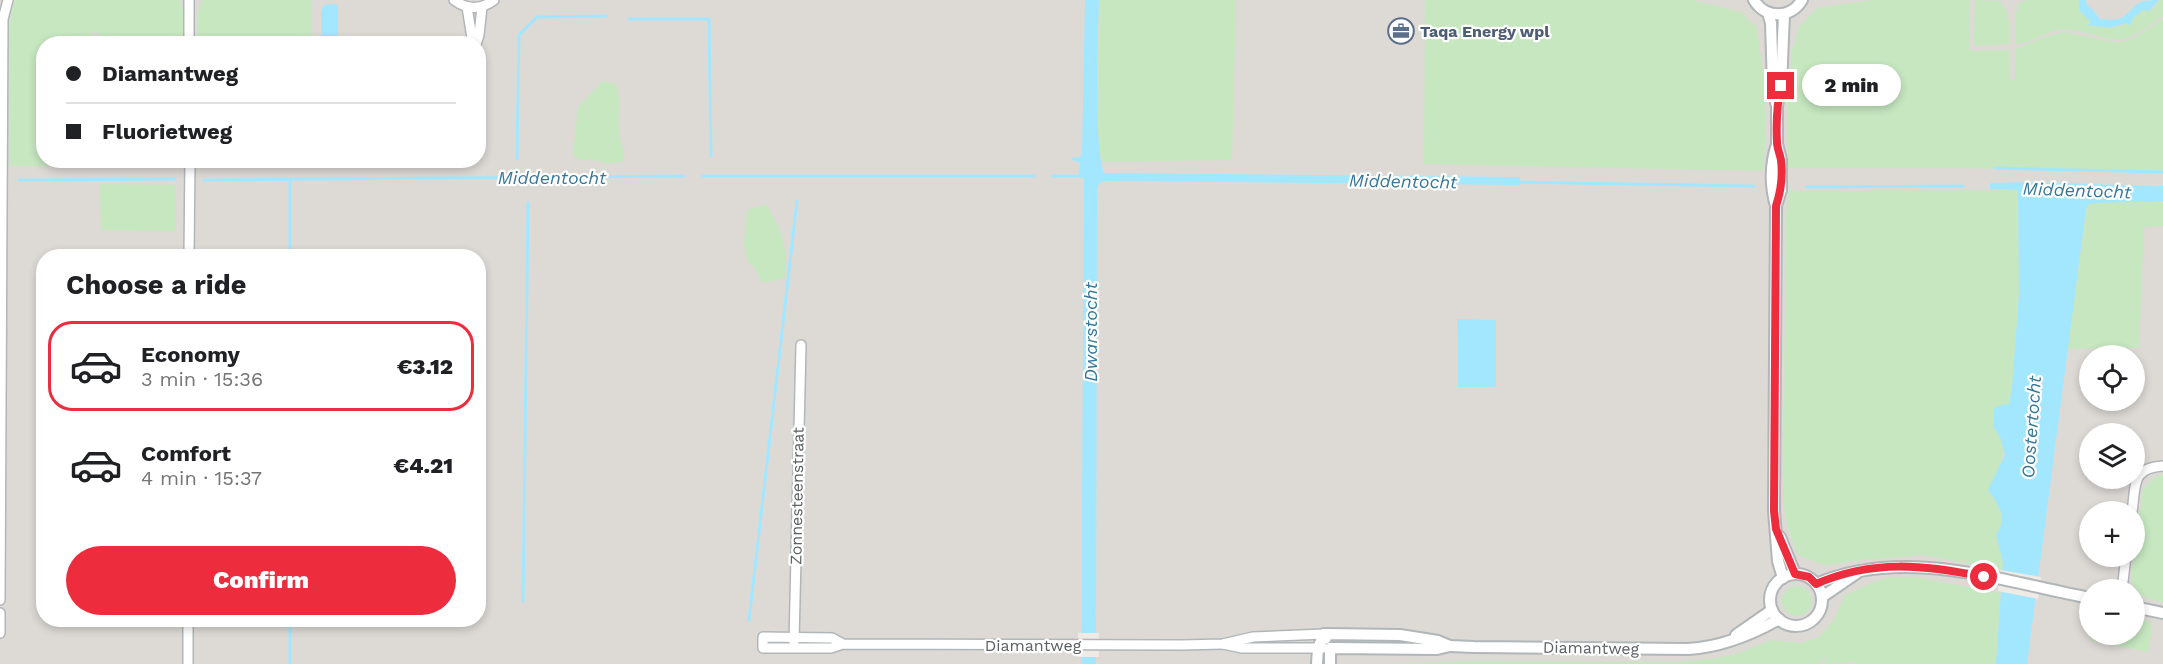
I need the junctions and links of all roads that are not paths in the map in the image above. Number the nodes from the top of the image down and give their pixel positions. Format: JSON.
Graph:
{"nodes":[{"id":1,"x":8,"y":0,"type":"edge"},
{"id":2,"x":189,"y":0,"type":"edge"},
{"id":3,"x":454,"y":0,"type":"edge"},
{"id":4,"x":494,"y":0,"type":"edge"},
{"id":5,"x":1754,"y":0,"type":"edge"},
{"id":6,"x":1802,"y":0,"type":"edge"},
{"id":7,"x":467,"y":7,"type":"junction"},
{"id":8,"x":482,"y":7,"type":"junction"},
{"id":9,"x":1768,"y":13,"type":"junction"},
{"id":10,"x":1784,"y":14,"type":"junction"},
{"id":11,"x":189,"y":36,"type":"edge"},
{"id":12,"x":472,"y":36,"type":"edge"},
{"id":13,"x":478,"y":36,"type":"edge"},
{"id":14,"x":1777,"y":106,"type":"junction"},
{"id":15,"x":190,"y":168,"type":"edge"},
{"id":16,"x":189,"y":249,"type":"edge"},
{"id":17,"x":801,"y":345,"type":"dead end"},
{"id":18,"x":2163,"y":466,"type":"edge"},
{"id":19,"x":2134,"y":501,"type":"edge"},
{"id":20,"x":1776,"y":529,"type":"junction"},
{"id":21,"x":1862,"y":570,"type":"junction"},
{"id":22,"x":1795,"y":574,"type":"junction"},
{"id":23,"x":1783,"y":578,"type":"junction"},
{"id":24,"x":1816,"y":584,"type":"junction"},
{"id":25,"x":2079,"y":596,"type":"edge"},
{"id":26,"x":1822,"y":597,"type":"junction"},
{"id":27,"x":0,"y":600,"type":"edge"},
{"id":28,"x":2145,"y":610,"type":"edge"},
{"id":29,"x":0,"y":613,"type":"edge"},
{"id":30,"x":2163,"y":613,"type":"edge"},
{"id":31,"x":1775,"y":614,"type":"junction"},
{"id":32,"x":188,"y":627,"type":"edge"},
{"id":33,"x":0,"y":633,"type":"edge"},
{"id":34,"x":1324,"y":634,"type":"junction"},
{"id":35,"x":794,"y":637,"type":"junction"},
{"id":36,"x":843,"y":644,"type":"junction"},
{"id":37,"x":1224,"y":644,"type":"junction"},
{"id":38,"x":1450,"y":646,"type":"junction"},
{"id":39,"x":795,"y":648,"type":"junction"},
{"id":40,"x":1318,"y":648,"type":"junction"},
{"id":41,"x":1330,"y":648,"type":"junction"},
{"id":42,"x":188,"y":664,"type":"edge"},
{"id":43,"x":1317,"y":664,"type":"edge"},
{"id":44,"x":1330,"y":664,"type":"edge"}],
"edges":[{"from":1,"to":27,"type":"street"},
{"from":2,"to":11,"type":"street"},
{"from":3,"to":7,"type":"street"},
{"from":4,"to":8,"type":"street"},
{"from":5,"to":9,"type":"street"},
{"from":6,"to":10,"type":"street"},
{"from":7,"to":8,"type":"street"},
{"from":7,"to":12,"type":"street"},
{"from":8,"to":13,"type":"street"},
{"from":9,"to":10,"type":"street"},
{"from":9,"to":14,"type":"street"},
{"from":10,"to":14,"type":"street"},
{"from":14,"to":20,"type":"street"},
{"from":15,"to":16,"type":"street"},
{"from":17,"to":35,"type":"street","name":"Zonnesteenstraat"},
{"from":18,"to":19,"type":"street"},
{"from":20,"to":22,"type":"street"},
{"from":20,"to":23,"type":"street"},
{"from":21,"to":24,"type":"street"},
{"from":21,"to":25,"type":"street"},
{"from":21,"to":26,"type":"street"},
{"from":22,"to":23,"type":"street"},
{"from":22,"to":24,"type":"street"},
{"from":23,"to":31,"type":"street"},
{"from":24,"to":26,"type":"street"},
{"from":26,"to":31,"type":"street"},
{"from":28,"to":30,"type":"street"},
{"from":29,"to":33,"type":"street"},
{"from":31,"to":38,"type":"street","name":"Diamantweg"},
{"from":32,"to":42,"type":"street"},
{"from":34,"to":37,"type":"street","name":"Diamantweg"},
{"from":34,"to":38,"type":"street","name":"Diamantweg"},
{"from":34,"to":40,"type":"street"},
{"from":34,"to":41,"type":"street"},
{"from":35,"to":36,"type":"street","name":"Diamantweg"},
{"from":35,"to":39,"type":"street","name":"Zonnesteenstraat"},
{"from":35,"to":39,"type":"street","name":"Diamantweg"},
{"from":36,"to":37,"type":"street","name":"Diamantweg"},
{"from":36,"to":39,"type":"street","name":"Diamantweg"},
{"from":37,"to":40,"type":"street","name":"Diamantweg"},
{"from":38,"to":41,"type":"street","name":"Diamantweg"},
{"from":40,"to":41,"type":"street","name":"Diamantweg"},
{"from":40,"to":43,"type":"street"},
{"from":41,"to":44,"type":"street"}]}
